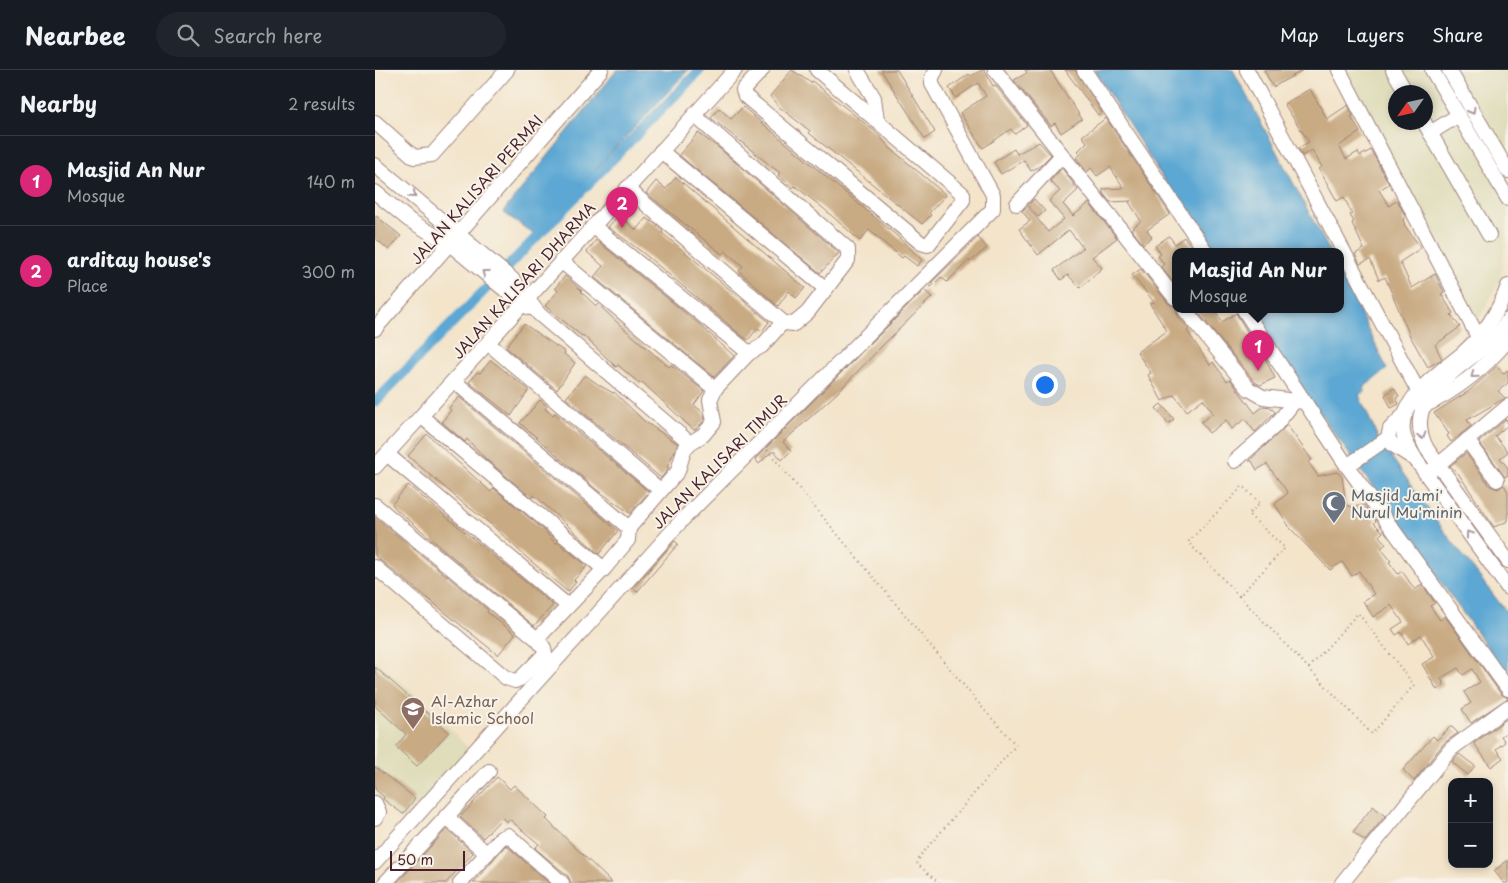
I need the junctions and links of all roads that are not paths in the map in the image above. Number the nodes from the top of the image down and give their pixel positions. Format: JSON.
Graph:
{"nodes":[{"id":1,"x":507,"y":70,"type":"edge"},
{"id":2,"x":601,"y":70,"type":"edge"},
{"id":3,"x":735,"y":70,"type":"edge"},
{"id":4,"x":762,"y":70,"type":"edge"},
{"id":5,"x":817,"y":70,"type":"edge"},
{"id":6,"x":857,"y":70,"type":"edge"},
{"id":7,"x":936,"y":70,"type":"edge"},
{"id":8,"x":995,"y":70,"type":"edge"},
{"id":9,"x":1085,"y":70,"type":"edge"},
{"id":10,"x":1247,"y":70,"type":"edge"},
{"id":11,"x":1339,"y":70,"type":"edge"},
{"id":12,"x":1393,"y":70,"type":"edge"},
{"id":13,"x":1432,"y":70,"type":"edge"},
{"id":14,"x":1449,"y":70,"type":"edge"},
{"id":15,"x":1402,"y":85,"type":"edge"},
{"id":16,"x":694,"y":115,"type":"junction"},
{"id":17,"x":1459,"y":115,"type":"junction"},
{"id":18,"x":877,"y":121,"type":"junction"},
{"id":19,"x":375,"y":122,"type":"edge"},
{"id":20,"x":1433,"y":126,"type":"edge"},
{"id":21,"x":1428,"y":130,"type":"edge"},
{"id":22,"x":661,"y":151,"type":"junction"},
{"id":23,"x":1062,"y":155,"type":"junction"},
{"id":24,"x":375,"y":164,"type":"edge"},
{"id":25,"x":1508,"y":171,"type":"edge"},
{"id":26,"x":627,"y":188,"type":"junction"},
{"id":27,"x":375,"y":192,"type":"edge"},
{"id":28,"x":1508,"y":199,"type":"edge"},
{"id":29,"x":1017,"y":204,"type":"dead end"},
{"id":30,"x":593,"y":226,"type":"junction"},
{"id":31,"x":460,"y":234,"type":"junction"},
{"id":32,"x":1489,"y":235,"type":"dead end"},
{"id":33,"x":451,"y":245,"type":"junction"},
{"id":34,"x":1203,"y":248,"type":"edge"},
{"id":35,"x":1342,"y":248,"type":"edge"},
{"id":36,"x":469,"y":251,"type":"junction"},
{"id":37,"x":1344,"y":252,"type":"edge"},
{"id":38,"x":561,"y":261,"type":"junction"},
{"id":39,"x":1508,"y":286,"type":"edge"},
{"id":40,"x":826,"y":289,"type":"junction"},
{"id":41,"x":1172,"y":294,"type":"edge"},
{"id":42,"x":528,"y":304,"type":"junction"},
{"id":43,"x":1187,"y":313,"type":"edge"},
{"id":44,"x":1246,"y":313,"type":"edge"},
{"id":45,"x":1508,"y":320,"type":"edge"},
{"id":46,"x":783,"y":322,"type":"junction"},
{"id":47,"x":375,"y":329,"type":"edge"},
{"id":48,"x":1478,"y":337,"type":"junction"},
{"id":49,"x":1508,"y":340,"type":"edge"},
{"id":50,"x":489,"y":344,"type":"junction"},
{"id":51,"x":749,"y":353,"type":"junction"},
{"id":52,"x":453,"y":381,"type":"junction"},
{"id":53,"x":715,"y":389,"type":"junction"},
{"id":54,"x":1418,"y":391,"type":"junction"},
{"id":55,"x":1299,"y":402,"type":"junction"},
{"id":56,"x":1508,"y":406,"type":"edge"},
{"id":57,"x":1422,"y":407,"type":"junction"},
{"id":58,"x":1405,"y":413,"type":"junction"},
{"id":59,"x":421,"y":417,"type":"junction"},
{"id":60,"x":1385,"y":439,"type":"junction"},
{"id":61,"x":1467,"y":440,"type":"junction"},
{"id":62,"x":690,"y":443,"type":"junction"},
{"id":63,"x":388,"y":455,"type":"junction"},
{"id":64,"x":1235,"y":460,"type":"dead end"},
{"id":65,"x":1416,"y":460,"type":"junction"},
{"id":66,"x":1349,"y":464,"type":"junction"},
{"id":67,"x":1438,"y":466,"type":"junction"},
{"id":68,"x":375,"y":467,"type":"edge"},
{"id":69,"x":1427,"y":475,"type":"junction"},
{"id":70,"x":1497,"y":480,"type":"dead end"},
{"id":71,"x":660,"y":490,"type":"junction"},
{"id":72,"x":375,"y":505,"type":"edge"},
{"id":73,"x":629,"y":528,"type":"junction"},
{"id":74,"x":1503,"y":542,"type":"edge"},
{"id":75,"x":1484,"y":555,"type":"junction"},
{"id":76,"x":1508,"y":561,"type":"edge"},
{"id":77,"x":375,"y":567,"type":"edge"},
{"id":78,"x":604,"y":568,"type":"junction"},
{"id":79,"x":1508,"y":588,"type":"edge"},
{"id":80,"x":568,"y":606,"type":"junction"},
{"id":81,"x":537,"y":639,"type":"junction"},
{"id":82,"x":1508,"y":690,"type":"edge"},
{"id":83,"x":1508,"y":707,"type":"edge"},
{"id":84,"x":489,"y":771,"type":"dead end"},
{"id":85,"x":375,"y":802,"type":"edge"},
{"id":86,"x":446,"y":816,"type":"junction"},
{"id":87,"x":375,"y":818,"type":"edge"},
{"id":88,"x":487,"y":854,"type":"junction"},
{"id":89,"x":375,"y":862,"type":"edge"},
{"id":90,"x":468,"y":880,"type":"edge"},
{"id":91,"x":385,"y":883,"type":"edge"},
{"id":92,"x":561,"y":883,"type":"edge"},
{"id":93,"x":1342,"y":883,"type":"edge"}],
"edges":[{"from":1,"to":19,"type":"street"},
{"from":2,"to":31,"type":"street","name":"JALAN KALISARI PERMAI"},
{"from":3,"to":16,"type":"street","name":"JALAN KALISARI DHARMA"},
{"from":4,"to":18,"type":"street"},
{"from":5,"to":18,"type":"street"},
{"from":6,"to":18,"type":"street"},
{"from":7,"to":89,"type":"street","name":"JALAN KALISARI TIMUR"},
{"from":8,"to":23,"type":"street"},
{"from":9,"to":34,"type":"street"},
{"from":10,"to":35,"type":"street"},
{"from":11,"to":48,"type":"street"},
{"from":12,"to":15,"type":"street"},
{"from":13,"to":17,"type":"street"},
{"from":14,"to":25,"type":"street","one_way":true},
{"from":16,"to":22,"type":"street","name":"JALAN KALISARI DHARMA"},
{"from":16,"to":40,"type":"street"},
{"from":17,"to":20,"type":"street"},
{"from":17,"to":28,"type":"street"},
{"from":21,"to":32,"type":"street"},
{"from":22,"to":26,"type":"street","name":"JALAN KALISARI DHARMA"},
{"from":22,"to":40,"type":"street"},
{"from":23,"to":29,"type":"street"},
{"from":23,"to":41,"type":"street"},
{"from":24,"to":31,"type":"street","one_way":true},
{"from":26,"to":30,"type":"street","name":"JALAN KALISARI DHARMA"},
{"from":26,"to":46,"type":"street"},
{"from":27,"to":33,"type":"street"},
{"from":30,"to":38,"type":"street","name":"JALAN KALISARI DHARMA"},
{"from":30,"to":51,"type":"street"},
{"from":31,"to":33,"type":"street","name":"JALAN KALISARI PERMAI"},
{"from":31,"to":36,"type":"street"},
{"from":33,"to":36,"type":"street"},
{"from":33,"to":47,"type":"street","name":"JALAN KALISARI PERMAI"},
{"from":36,"to":42,"type":"street"},
{"from":37,"to":54,"type":"street"},
{"from":38,"to":42,"type":"street","name":"JALAN KALISARI DHARMA"},
{"from":38,"to":53,"type":"street"},
{"from":39,"to":48,"type":"street"},
{"from":40,"to":46,"type":"street"},
{"from":42,"to":50,"type":"street","name":"JALAN KALISARI DHARMA"},
{"from":42,"to":62,"type":"street"},
{"from":43,"to":55,"type":"street"},
{"from":44,"to":55,"type":"street"},
{"from":45,"to":57,"type":"street"},
{"from":46,"to":51,"type":"street"},
{"from":48,"to":54,"type":"street"},
{"from":49,"to":57,"type":"street","one_way":true},
{"from":50,"to":52,"type":"street","name":"JALAN KALISARI DHARMA"},
{"from":50,"to":71,"type":"street"},
{"from":51,"to":53,"type":"street"},
{"from":52,"to":59,"type":"street","name":"JALAN KALISARI DHARMA"},
{"from":52,"to":73,"type":"street"},
{"from":53,"to":62,"type":"street"},
{"from":54,"to":58,"type":"street"},
{"from":55,"to":64,"type":"street"},
{"from":55,"to":66,"type":"street"},
{"from":56,"to":61,"type":"street"},
{"from":57,"to":67,"type":"street","one_way":true},
{"from":58,"to":60,"type":"street"},
{"from":58,"to":65,"type":"street"},
{"from":59,"to":63,"type":"street","name":"JALAN KALISARI DHARMA"},
{"from":59,"to":78,"type":"street"},
{"from":60,"to":65,"type":"street"},
{"from":60,"to":66,"type":"street"},
{"from":61,"to":67,"type":"street"},
{"from":61,"to":70,"type":"street"},
{"from":62,"to":71,"type":"street"},
{"from":63,"to":68,"type":"street","name":"JALAN KALISARI DHARMA"},
{"from":63,"to":80,"type":"street"},
{"from":65,"to":69,"type":"street"},
{"from":66,"to":82,"type":"street"},
{"from":67,"to":69,"type":"street"},
{"from":67,"to":74,"type":"street"},
{"from":75,"to":69,"type":"street","one_way":true},
{"from":71,"to":73,"type":"street"},
{"from":72,"to":81,"type":"street"},
{"from":73,"to":78,"type":"street"},
{"from":74,"to":75,"type":"street"},
{"from":74,"to":76,"type":"street"},
{"from":75,"to":79,"type":"street"},
{"from":77,"to":81,"type":"street"},
{"from":78,"to":80,"type":"street"},
{"from":80,"to":81,"type":"street"},
{"from":83,"to":93,"type":"street"},
{"from":84,"to":86,"type":"street"},
{"from":85,"to":87,"type":"street"},
{"from":86,"to":88,"type":"street"},
{"from":86,"to":91,"type":"street"},
{"from":88,"to":90,"type":"street"},
{"from":88,"to":92,"type":"street"}]}
